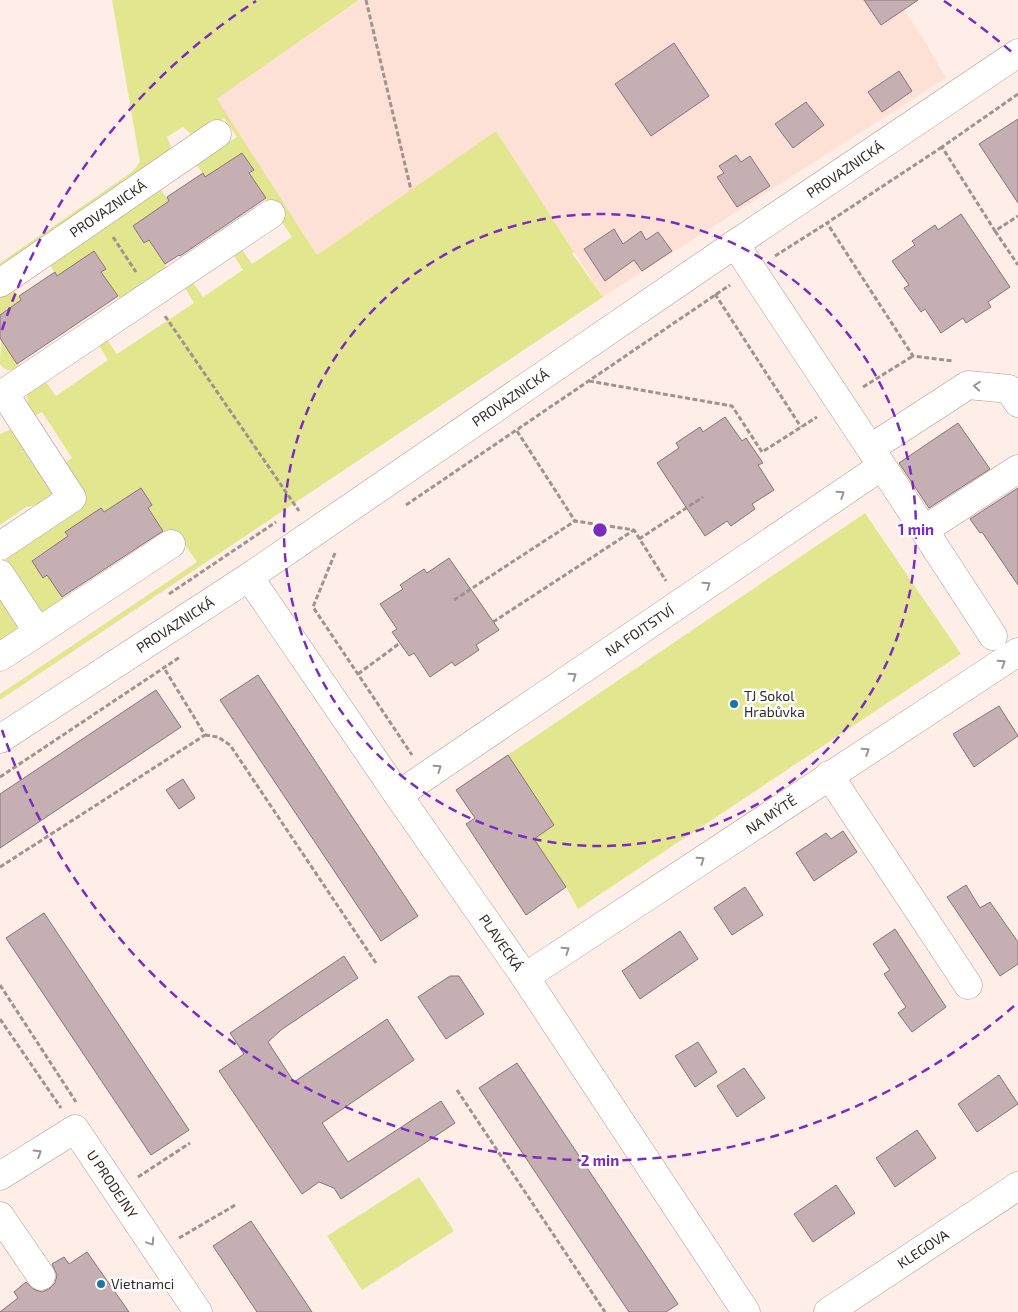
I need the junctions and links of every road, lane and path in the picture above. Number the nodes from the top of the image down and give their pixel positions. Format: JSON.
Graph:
{"nodes":[{"id":1,"x":366,"y":0,"type":"edge"},
{"id":2,"x":1018,"y":53,"type":"edge"},
{"id":3,"x":1018,"y":94,"type":"edge"},
{"id":4,"x":217,"y":134,"type":"dead end"},
{"id":5,"x":942,"y":147,"type":"junction"},
{"id":6,"x":411,"y":190,"type":"dead end"},
{"id":7,"x":271,"y":214,"type":"dead end"},
{"id":8,"x":1018,"y":216,"type":"edge"},
{"id":9,"x":827,"y":223,"type":"junction"},
{"id":10,"x":109,"y":230,"type":"dead end"},
{"id":11,"x":995,"y":231,"type":"junction"},
{"id":12,"x":734,"y":244,"type":"junction"},
{"id":13,"x":1018,"y":265,"type":"edge"},
{"id":14,"x":752,"y":270,"type":"junction"},
{"id":15,"x":0,"y":283,"type":"edge"},
{"id":16,"x":716,"y":294,"type":"junction"},
{"id":17,"x":150,"y":295,"type":"junction"},
{"id":18,"x":961,"y":362,"type":"dead end"},
{"id":19,"x":589,"y":381,"type":"junction"},
{"id":20,"x":5,"y":403,"type":"edge"},
{"id":21,"x":1018,"y":403,"type":"edge"},
{"id":22,"x":801,"y":427,"type":"dead end"},
{"id":23,"x":516,"y":431,"type":"junction"},
{"id":24,"x":762,"y":452,"type":"dead end"},
{"id":25,"x":876,"y":457,"type":"junction"},
{"id":26,"x":1018,"y":469,"type":"edge"},
{"id":27,"x":703,"y":497,"type":"dead end"},
{"id":28,"x":405,"y":506,"type":"dead end"},
{"id":29,"x":574,"y":521,"type":"junction"},
{"id":30,"x":634,"y":530,"type":"junction"},
{"id":31,"x":924,"y":530,"type":"junction"},
{"id":32,"x":313,"y":532,"type":"junction"},
{"id":33,"x":639,"y":539,"type":"junction"},
{"id":34,"x":171,"y":544,"type":"dead end"},
{"id":35,"x":0,"y":546,"type":"edge"},
{"id":36,"x":341,"y":549,"type":"dead end"},
{"id":37,"x":0,"y":574,"type":"edge"},
{"id":38,"x":249,"y":577,"type":"junction"},
{"id":39,"x":454,"y":600,"type":"dead end"},
{"id":40,"x":680,"y":604,"type":"junction"},
{"id":41,"x":493,"y":622,"type":"dead end"},
{"id":42,"x":38,"y":632,"type":"junction"},
{"id":43,"x":993,"y":636,"type":"dead end"},
{"id":44,"x":400,"y":643,"type":"dead end"},
{"id":45,"x":187,"y":652,"type":"dead end"},
{"id":46,"x":1018,"y":652,"type":"edge"},
{"id":47,"x":0,"y":657,"type":"edge"},
{"id":48,"x":164,"y":668,"type":"junction"},
{"id":49,"x":358,"y":674,"type":"junction"},
{"id":50,"x":205,"y":735,"type":"junction"},
{"id":51,"x":0,"y":739,"type":"edge"},
{"id":52,"x":830,"y":775,"type":"junction"},
{"id":53,"x":426,"y":776,"type":"junction"},
{"id":54,"x":0,"y":777,"type":"edge"},
{"id":55,"x":398,"y":795,"type":"junction"},
{"id":56,"x":0,"y":867,"type":"edge"},
{"id":57,"x":376,"y":963,"type":"dead end"},
{"id":58,"x":525,"y":977,"type":"junction"},
{"id":59,"x":968,"y":985,"type":"dead end"},
{"id":60,"x":0,"y":1019,"type":"edge"},
{"id":61,"x":457,"y":1090,"type":"dead end"},
{"id":62,"x":75,"y":1129,"type":"junction"},
{"id":63,"x":190,"y":1143,"type":"dead end"},
{"id":64,"x":0,"y":1176,"type":"edge"},
{"id":65,"x":1018,"y":1186,"type":"edge"},
{"id":66,"x":116,"y":1191,"type":"junction"},
{"id":67,"x":236,"y":1204,"type":"dead end"},
{"id":68,"x":0,"y":1216,"type":"edge"},
{"id":69,"x":158,"y":1252,"type":"junction"},
{"id":70,"x":41,"y":1276,"type":"dead end"},
{"id":71,"x":198,"y":1312,"type":"edge"},
{"id":72,"x":605,"y":1312,"type":"edge"},
{"id":73,"x":746,"y":1312,"type":"edge"},
{"id":74,"x":828,"y":1312,"type":"edge"}],
"edges":[{"from":1,"to":6,"type":"path"},
{"from":2,"to":12,"type":"street","name":"PROVAZNICKÁ"},
{"from":3,"to":5,"type":"path"},
{"from":4,"to":15,"type":"street","name":"PROVAZNICKÁ"},
{"from":5,"to":9,"type":"path"},
{"from":5,"to":11,"type":"path"},
{"from":7,"to":17,"type":"street"},
{"from":8,"to":11,"type":"path"},
{"from":9,"to":14,"type":"path"},
{"from":9,"to":18,"type":"path"},
{"from":10,"to":17,"type":"path"},
{"from":11,"to":13,"type":"path"},
{"from":12,"to":14,"type":"street"},
{"from":12,"to":32,"type":"street","name":"PROVAZNICKÁ"},
{"from":14,"to":16,"type":"path"},
{"from":14,"to":25,"type":"street"},
{"from":16,"to":19,"type":"path"},
{"from":16,"to":22,"type":"path"},
{"from":17,"to":20,"type":"street"},
{"from":17,"to":32,"type":"path"},
{"from":19,"to":23,"type":"path"},
{"from":19,"to":24,"type":"path"},
{"from":20,"to":35,"type":"street"},
{"from":21,"to":25,"type":"street","name":"NA FOJTSTVÍ","one_way":true},
{"from":23,"to":28,"type":"path"},
{"from":23,"to":29,"type":"path"},
{"from":25,"to":31,"type":"street"},
{"from":40,"to":25,"type":"street","name":"NA FOJTSTVÍ","one_way":true},
{"from":26,"to":31,"type":"street"},
{"from":27,"to":33,"type":"path"},
{"from":29,"to":30,"type":"path"},
{"from":29,"to":39,"type":"path"},
{"from":30,"to":33,"type":"path"},
{"from":30,"to":41,"type":"path"},
{"from":31,"to":43,"type":"street"},
{"from":32,"to":38,"type":"street","name":"PROVAZNICKÁ"},
{"from":33,"to":40,"type":"path"},
{"from":34,"to":42,"type":"street"},
{"from":36,"to":49,"type":"path"},
{"from":37,"to":42,"type":"street"},
{"from":38,"to":51,"type":"street","name":"PROVAZNICKÁ"},
{"from":38,"to":55,"type":"street","name":"PLAVECKÁ"},
{"from":53,"to":40,"type":"street","name":"NA FOJTSTVÍ","one_way":true},
{"from":42,"to":47,"type":"street"},
{"from":44,"to":49,"type":"path"},
{"from":45,"to":48,"type":"path"},
{"from":52,"to":46,"type":"street","name":"NA MÝTĚ","one_way":true},
{"from":48,"to":50,"type":"path"},
{"from":48,"to":54,"type":"path"},
{"from":49,"to":53,"type":"path"},
{"from":50,"to":56,"type":"path"},
{"from":50,"to":57,"type":"path"},
{"from":58,"to":52,"type":"street","name":"NA MÝTĚ","one_way":true},
{"from":52,"to":59,"type":"street"},
{"from":53,"to":55,"type":"street","name":"NA FOJTSTVÍ"},
{"from":55,"to":58,"type":"street","name":"PLAVECKÁ"},
{"from":58,"to":73,"type":"street","name":"PLAVECKÁ"},
{"from":60,"to":62,"type":"path"},
{"from":61,"to":72,"type":"path"},
{"from":64,"to":62,"type":"street","one_way":true},
{"from":62,"to":66,"type":"street","name":"U PRODEJNY"},
{"from":63,"to":66,"type":"path"},
{"from":65,"to":74,"type":"street","name":"KLEGOVA"},
{"from":66,"to":69,"type":"street","name":"U PRODEJNY","one_way":true},
{"from":67,"to":69,"type":"path"},
{"from":68,"to":70,"type":"street"},
{"from":69,"to":71,"type":"street","name":"U PRODEJNY"}]}
